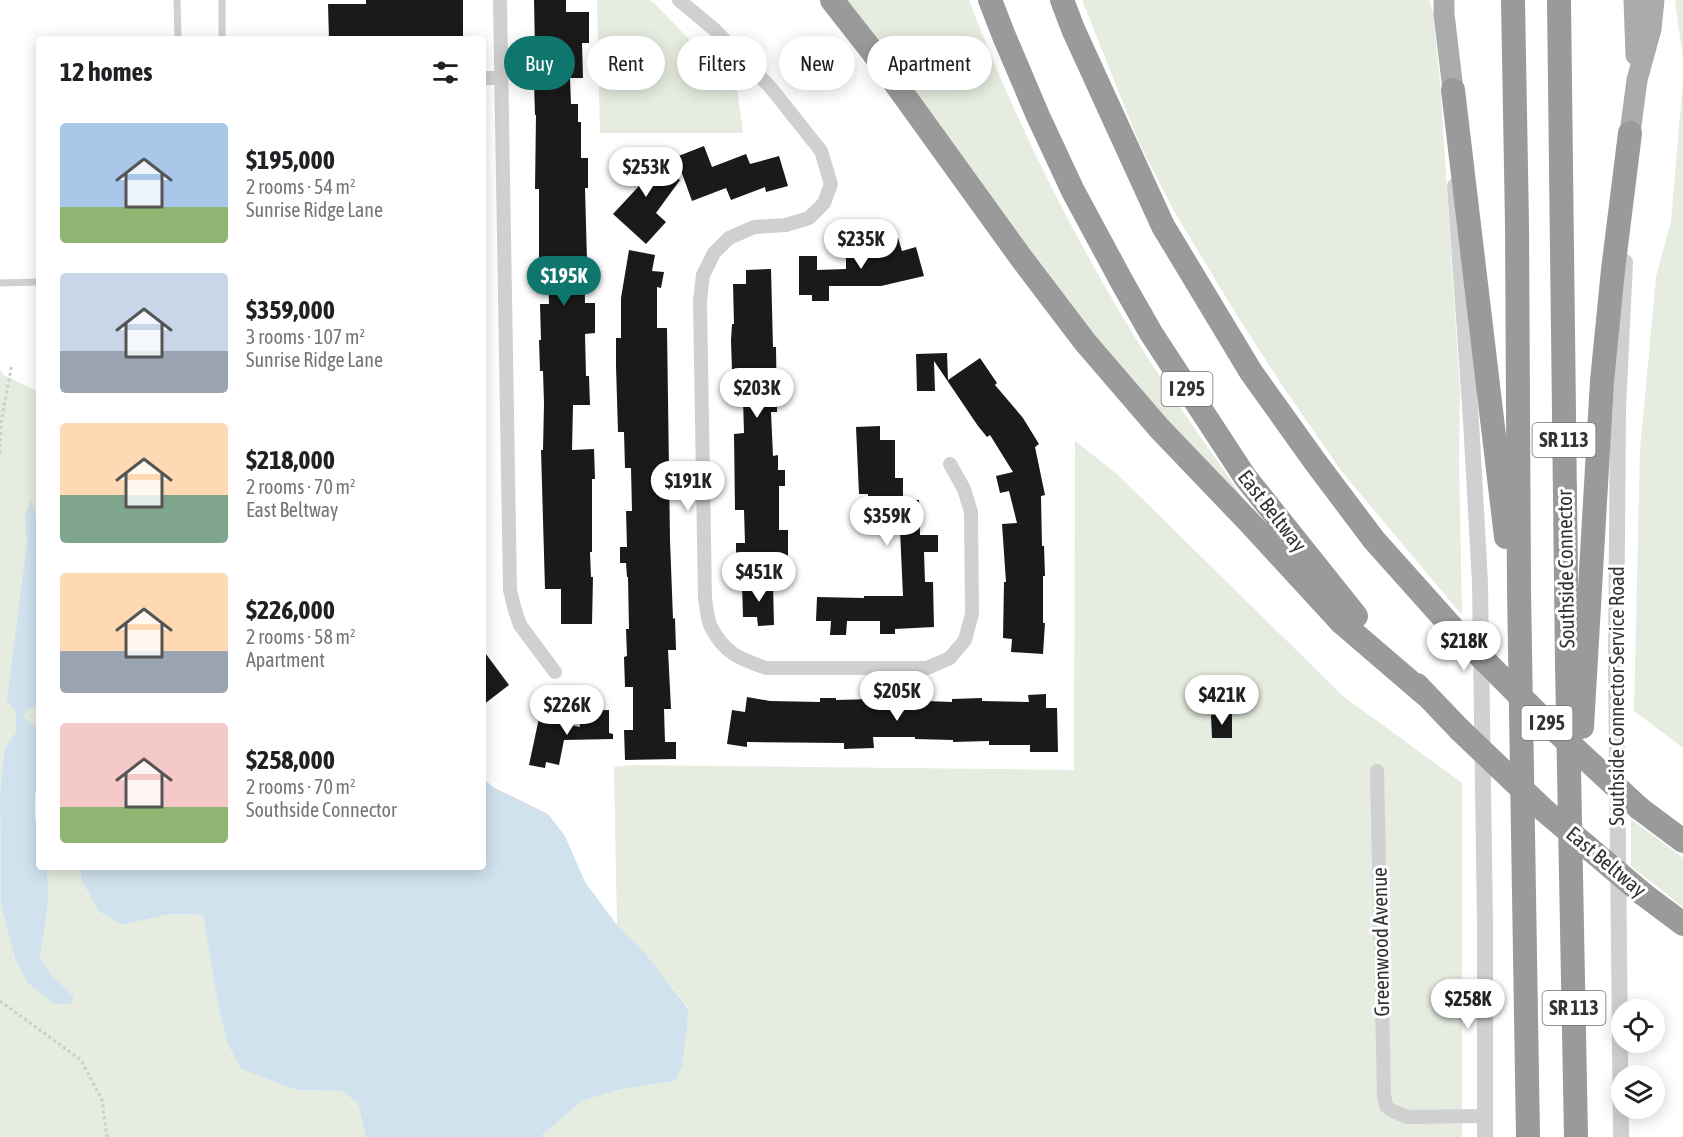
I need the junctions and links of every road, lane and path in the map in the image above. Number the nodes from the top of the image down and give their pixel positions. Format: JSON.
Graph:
{"nodes":[{"id":1,"x":177,"y":0,"type":"edge"},
{"id":2,"x":222,"y":0,"type":"edge"},
{"id":3,"x":501,"y":0,"type":"edge"},
{"id":4,"x":679,"y":0,"type":"edge"},
{"id":5,"x":832,"y":0,"type":"edge"},
{"id":6,"x":990,"y":0,"type":"edge"},
{"id":7,"x":1062,"y":0,"type":"edge"},
{"id":8,"x":1513,"y":0,"type":"edge"},
{"id":9,"x":1559,"y":0,"type":"edge"},
{"id":10,"x":1634,"y":0,"type":"edge"},
{"id":11,"x":1654,"y":0,"type":"edge"},
{"id":12,"x":1442,"y":5,"type":"edge"},
{"id":13,"x":178,"y":36,"type":"edge"},
{"id":14,"x":222,"y":36,"type":"edge"},
{"id":15,"x":486,"y":78,"type":"edge"},
{"id":16,"x":501,"y":78,"type":"junction"},
{"id":17,"x":1637,"y":80,"type":"junction"},
{"id":18,"x":1454,"y":90,"type":"junction"},
{"id":19,"x":1630,"y":133,"type":"junction"},
{"id":20,"x":36,"y":282,"type":"edge"},
{"id":21,"x":0,"y":283,"type":"edge"},
{"id":22,"x":12,"y":364,"type":"dead end"},
{"id":23,"x":0,"y":453,"type":"edge"},
{"id":24,"x":950,"y":464,"type":"dead end"},
{"id":25,"x":1519,"y":589,"type":"junction"},
{"id":26,"x":555,"y":672,"type":"dead end"},
{"id":27,"x":1427,"y":696,"type":"junction"},
{"id":28,"x":1377,"y":771,"type":"dead end"},
{"id":29,"x":1683,"y":841,"type":"edge"},
{"id":30,"x":1572,"y":879,"type":"junction"},
{"id":31,"x":1683,"y":924,"type":"edge"},
{"id":32,"x":0,"y":1001,"type":"edge"},
{"id":33,"x":1485,"y":1116,"type":"junction"},
{"id":34,"x":107,"y":1137,"type":"edge"},
{"id":35,"x":1485,"y":1137,"type":"edge"},
{"id":36,"x":1528,"y":1137,"type":"edge"},
{"id":37,"x":1576,"y":1137,"type":"edge"},
{"id":38,"x":1621,"y":1137,"type":"edge"}],
"edges":[{"from":1,"to":13,"type":"lane"},
{"from":2,"to":14,"type":"lane"},
{"from":3,"to":16,"type":"street"},
{"from":4,"to":24,"type":"street"},
{"from":5,"to":27,"type":"highway"},
{"from":6,"to":27,"type":"highway","name":"East Beltway","number":"I 295"},
{"from":7,"to":29,"type":"highway","number":"I 295","bridge":true},
{"from":8,"to":25,"type":"highway","number":"SR 113"},
{"from":9,"to":30,"type":"highway","name":"Southside Connector","number":"SR 113"},
{"from":10,"to":17,"type":"main road"},
{"from":11,"to":17,"type":"main road"},
{"from":12,"to":18,"type":"main road"},
{"from":15,"to":16,"type":"street"},
{"from":16,"to":26,"type":"street"},
{"from":17,"to":19,"type":"main road"},
{"from":18,"to":25,"type":"highway"},
{"from":18,"to":33,"type":"street"},
{"from":19,"to":30,"type":"highway"},
{"from":19,"to":38,"type":"street","name":"Southside Connector Service Road"},
{"from":20,"to":21,"type":"lane"},
{"from":22,"to":23,"type":"path"},
{"from":25,"to":36,"type":"highway","number":"SR 113"},
{"from":27,"to":31,"type":"highway","name":"East Beltway","number":"I 295","bridge":true},
{"from":28,"to":33,"type":"street","name":"Greenwood Avenue"},
{"from":30,"to":37,"type":"highway","name":"Southside Connector","number":"SR 113"},
{"from":32,"to":34,"type":"path"},
{"from":33,"to":35,"type":"street"}]}
